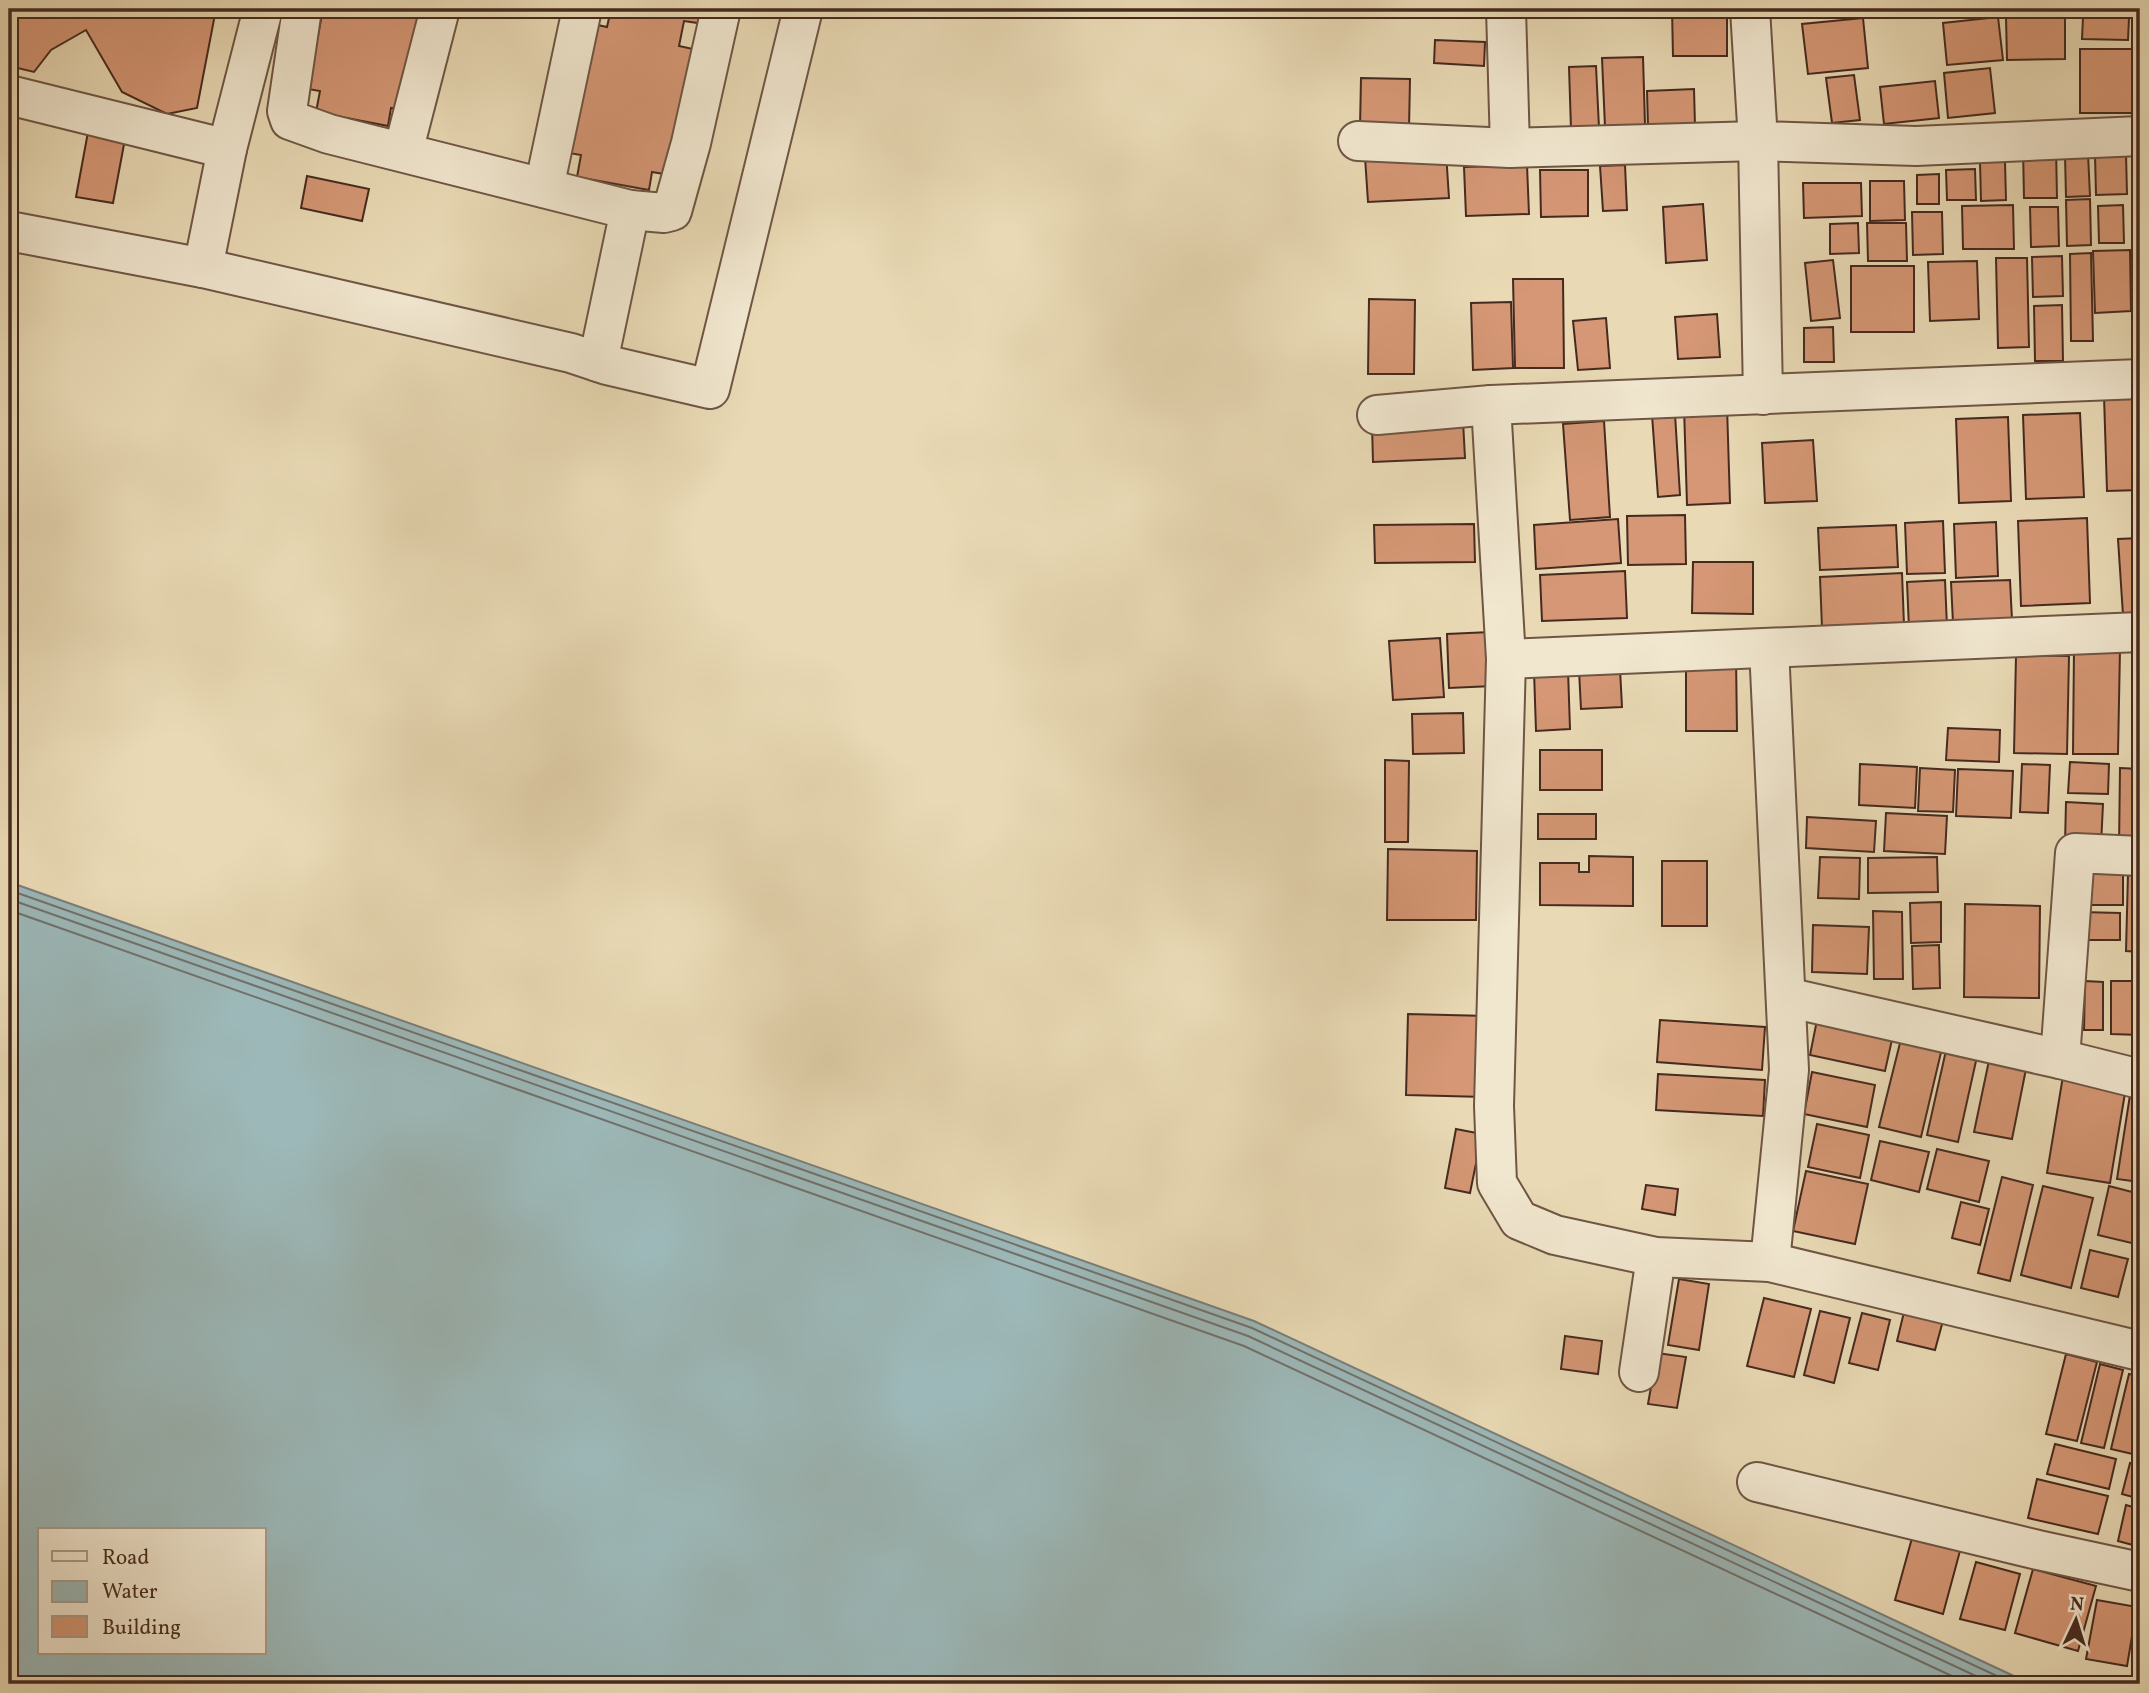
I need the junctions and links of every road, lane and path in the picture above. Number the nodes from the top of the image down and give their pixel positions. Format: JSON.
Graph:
{"nodes":[{"id":1,"x":263,"y":9,"type":"edge"},
{"id":2,"x":302,"y":9,"type":"edge"},
{"id":3,"x":440,"y":9,"type":"edge"},
{"id":4,"x":582,"y":9,"type":"edge"},
{"id":5,"x":721,"y":9,"type":"edge"},
{"id":6,"x":803,"y":9,"type":"edge"},
{"id":7,"x":1506,"y":9,"type":"edge"},
{"id":8,"x":1750,"y":9,"type":"edge"},
{"id":9,"x":9,"y":95,"type":"edge"},
{"id":10,"x":2140,"y":136,"type":"edge"},
{"id":11,"x":1358,"y":141,"type":"dead end"},
{"id":12,"x":1758,"y":141,"type":"junction"},
{"id":13,"x":1510,"y":148,"type":"junction"},
{"id":14,"x":227,"y":149,"type":"junction"},
{"id":15,"x":403,"y":152,"type":"junction"},
{"id":16,"x":544,"y":188,"type":"junction"},
{"id":17,"x":630,"y":210,"type":"junction"},
{"id":18,"x":9,"y":231,"type":"edge"},
{"id":19,"x":203,"y":268,"type":"junction"},
{"id":20,"x":598,"y":362,"type":"junction"},
{"id":21,"x":2140,"y":379,"type":"edge"},
{"id":22,"x":1763,"y":395,"type":"junction"},
{"id":23,"x":1491,"y":405,"type":"junction"},
{"id":24,"x":1377,"y":415,"type":"dead end"},
{"id":25,"x":2140,"y":632,"type":"edge"},
{"id":26,"x":1769,"y":648,"type":"junction"},
{"id":27,"x":1506,"y":659,"type":"junction"},
{"id":28,"x":2140,"y":856,"type":"edge"},
{"id":29,"x":1786,"y":997,"type":"junction"},
{"id":30,"x":2060,"y":1059,"type":"junction"},
{"id":31,"x":2140,"y":1079,"type":"edge"},
{"id":32,"x":1656,"y":1257,"type":"junction"},
{"id":33,"x":1770,"y":1262,"type":"junction"},
{"id":34,"x":2140,"y":1351,"type":"edge"},
{"id":35,"x":1639,"y":1372,"type":"dead end"},
{"id":36,"x":1757,"y":1482,"type":"dead end"},
{"id":37,"x":2140,"y":1572,"type":"edge"}],
"edges":[{"from":1,"to":14,"type":"street"},
{"from":2,"to":15,"type":"street"},
{"from":3,"to":15,"type":"street"},
{"from":4,"to":16,"type":"street"},
{"from":5,"to":17,"type":"street"},
{"from":6,"to":20,"type":"street"},
{"from":7,"to":13,"type":"street"},
{"from":8,"to":12,"type":"street"},
{"from":9,"to":14,"type":"street"},
{"from":10,"to":12,"type":"street"},
{"from":11,"to":13,"type":"street"},
{"from":12,"to":13,"type":"street"},
{"from":12,"to":22,"type":"street"},
{"from":14,"to":19,"type":"street"},
{"from":15,"to":16,"type":"street"},
{"from":16,"to":17,"type":"street"},
{"from":17,"to":20,"type":"street"},
{"from":18,"to":19,"type":"street"},
{"from":19,"to":20,"type":"street"},
{"from":21,"to":22,"type":"street"},
{"from":22,"to":23,"type":"street"},
{"from":23,"to":24,"type":"street"},
{"from":23,"to":27,"type":"street"},
{"from":25,"to":26,"type":"street"},
{"from":26,"to":27,"type":"street"},
{"from":26,"to":29,"type":"street"},
{"from":27,"to":32,"type":"street"},
{"from":28,"to":30,"type":"street"},
{"from":29,"to":30,"type":"street"},
{"from":29,"to":33,"type":"street"},
{"from":30,"to":31,"type":"street"},
{"from":32,"to":33,"type":"street"},
{"from":32,"to":35,"type":"street"},
{"from":33,"to":34,"type":"street"},
{"from":36,"to":37,"type":"street"}]}
